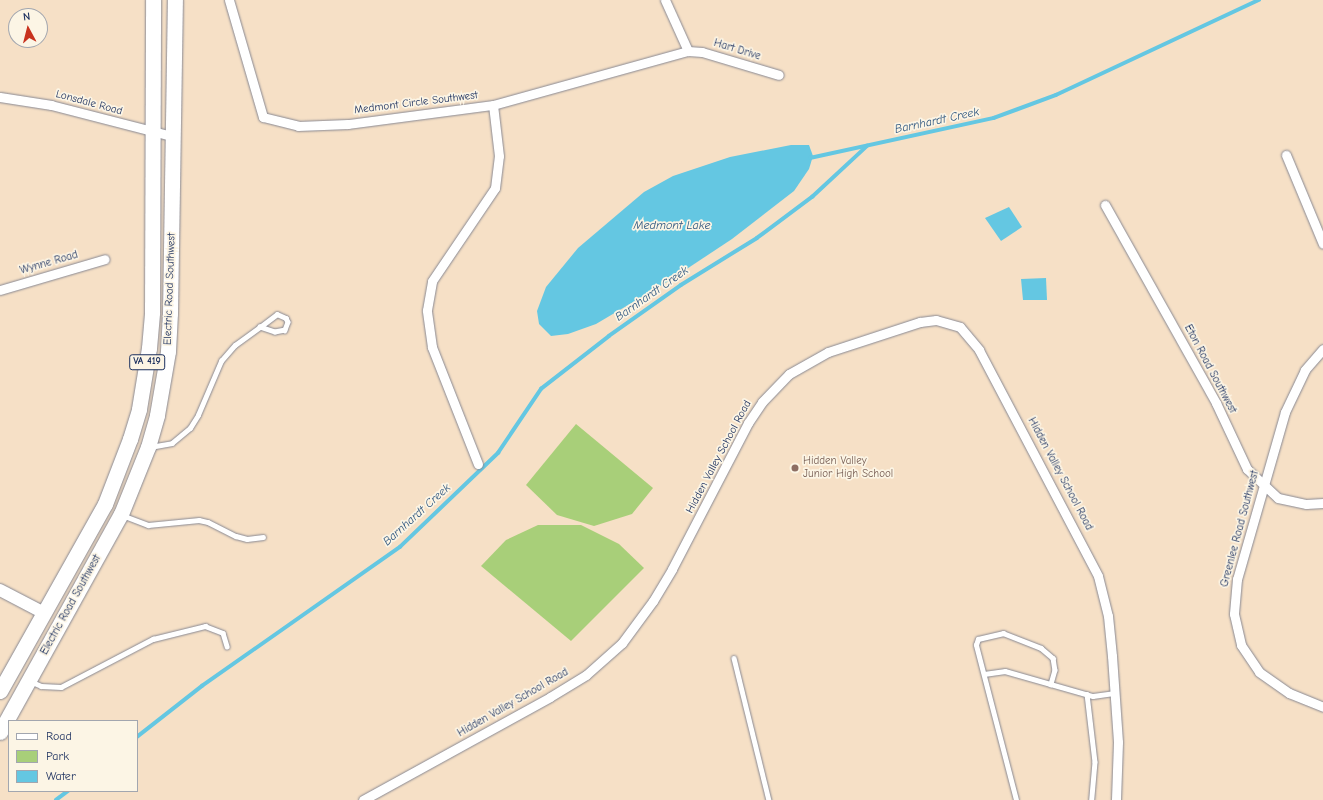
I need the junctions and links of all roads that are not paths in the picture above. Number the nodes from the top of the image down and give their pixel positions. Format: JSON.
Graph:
{"nodes":[{"id":1,"x":153,"y":0,"type":"edge"},
{"id":2,"x":174,"y":0,"type":"edge"},
{"id":3,"x":229,"y":0,"type":"edge"},
{"id":4,"x":666,"y":0,"type":"edge"},
{"id":5,"x":688,"y":51,"type":"junction"},
{"id":6,"x":779,"y":75,"type":"dead end"},
{"id":7,"x":0,"y":97,"type":"edge"},
{"id":8,"x":493,"y":105,"type":"junction"},
{"id":9,"x":153,"y":131,"type":"junction"},
{"id":10,"x":172,"y":136,"type":"junction"},
{"id":11,"x":1286,"y":155,"type":"dead end"},
{"id":12,"x":1105,"y":205,"type":"dead end"},
{"id":13,"x":1323,"y":244,"type":"edge"},
{"id":14,"x":105,"y":259,"type":"dead end"},
{"id":15,"x":0,"y":290,"type":"edge"},
{"id":16,"x":260,"y":327,"type":"junction"},
{"id":17,"x":1323,"y":349,"type":"edge"},
{"id":18,"x":148,"y":447,"type":"junction"},
{"id":19,"x":478,"y":464,"type":"dead end"},
{"id":20,"x":1263,"y":487,"type":"junction"},
{"id":21,"x":1323,"y":503,"type":"edge"},
{"id":22,"x":121,"y":514,"type":"junction"},
{"id":23,"x":263,"y":538,"type":"dead end"},
{"id":24,"x":0,"y":590,"type":"edge"},
{"id":25,"x":44,"y":613,"type":"junction"},
{"id":26,"x":227,"y":646,"type":"dead end"},
{"id":27,"x":734,"y":658,"type":"dead end"},
{"id":28,"x":984,"y":674,"type":"junction"},
{"id":29,"x":29,"y":680,"type":"junction"},
{"id":30,"x":1051,"y":684,"type":"junction"},
{"id":31,"x":0,"y":691,"type":"edge"},
{"id":32,"x":1115,"y":693,"type":"junction"},
{"id":33,"x":1087,"y":694,"type":"junction"},
{"id":34,"x":1323,"y":707,"type":"edge"},
{"id":35,"x":0,"y":732,"type":"edge"},
{"id":36,"x":363,"y":800,"type":"edge"},
{"id":37,"x":769,"y":800,"type":"edge"},
{"id":38,"x":1016,"y":800,"type":"edge"},
{"id":39,"x":1092,"y":800,"type":"edge"},
{"id":40,"x":1116,"y":800,"type":"edge"}],
"edges":[{"from":1,"to":9,"type":"main road","name":"Electric Road Southwest","number":"VA 419"},
{"from":2,"to":10,"type":"main road","name":"Electric Road Southwest","number":"VA 419"},
{"from":3,"to":8,"type":"street","name":"Medmont Circle Southwest"},
{"from":4,"to":5,"type":"street"},
{"from":5,"to":6,"type":"street","name":"Hart Drive"},
{"from":5,"to":8,"type":"street","name":"Medmont Circle Southwest"},
{"from":7,"to":9,"type":"street","name":"Lonsdale Road"},
{"from":8,"to":19,"type":"street"},
{"from":9,"to":10,"type":"street","name":"Lonsdale Road"},
{"from":9,"to":25,"type":"main road","name":"Electric Road Southwest","number":"VA 419"},
{"from":10,"to":18,"type":"main road","name":"Electric Road Southwest","number":"VA 419"},
{"from":11,"to":13,"type":"street"},
{"from":12,"to":20,"type":"street","name":"Eton Road Southwest"},
{"from":14,"to":15,"type":"street","name":"Wynne Road"},
{"from":16,"to":16,"type":"lane"},
{"from":16,"to":18,"type":"lane"},
{"from":17,"to":20,"type":"street","name":"Greenlee Road Southwest"},
{"from":18,"to":22,"type":"main road","name":"Electric Road Southwest","number":"VA 419"},
{"from":20,"to":21,"type":"street","name":"Eton Road Southwest"},
{"from":20,"to":34,"type":"street","name":"Greenlee Road Southwest"},
{"from":22,"to":23,"type":"lane"},
{"from":22,"to":29,"type":"main road","name":"Electric Road Southwest","number":"VA 419"},
{"from":24,"to":25,"type":"street"},
{"from":25,"to":31,"type":"main road","name":"Electric Road Southwest","number":"VA 419"},
{"from":26,"to":29,"type":"lane"},
{"from":27,"to":37,"type":"lane"},
{"from":28,"to":30,"type":"lane"},
{"from":28,"to":30,"type":"lane"},
{"from":28,"to":38,"type":"lane"},
{"from":29,"to":35,"type":"main road","name":"Electric Road Southwest","number":"VA 419"},
{"from":30,"to":33,"type":"lane"},
{"from":32,"to":33,"type":"lane"},
{"from":32,"to":36,"type":"street","name":"Hidden Valley School Road"},
{"from":32,"to":40,"type":"street","name":"Hidden Valley School Road"},
{"from":33,"to":39,"type":"lane"}]}
